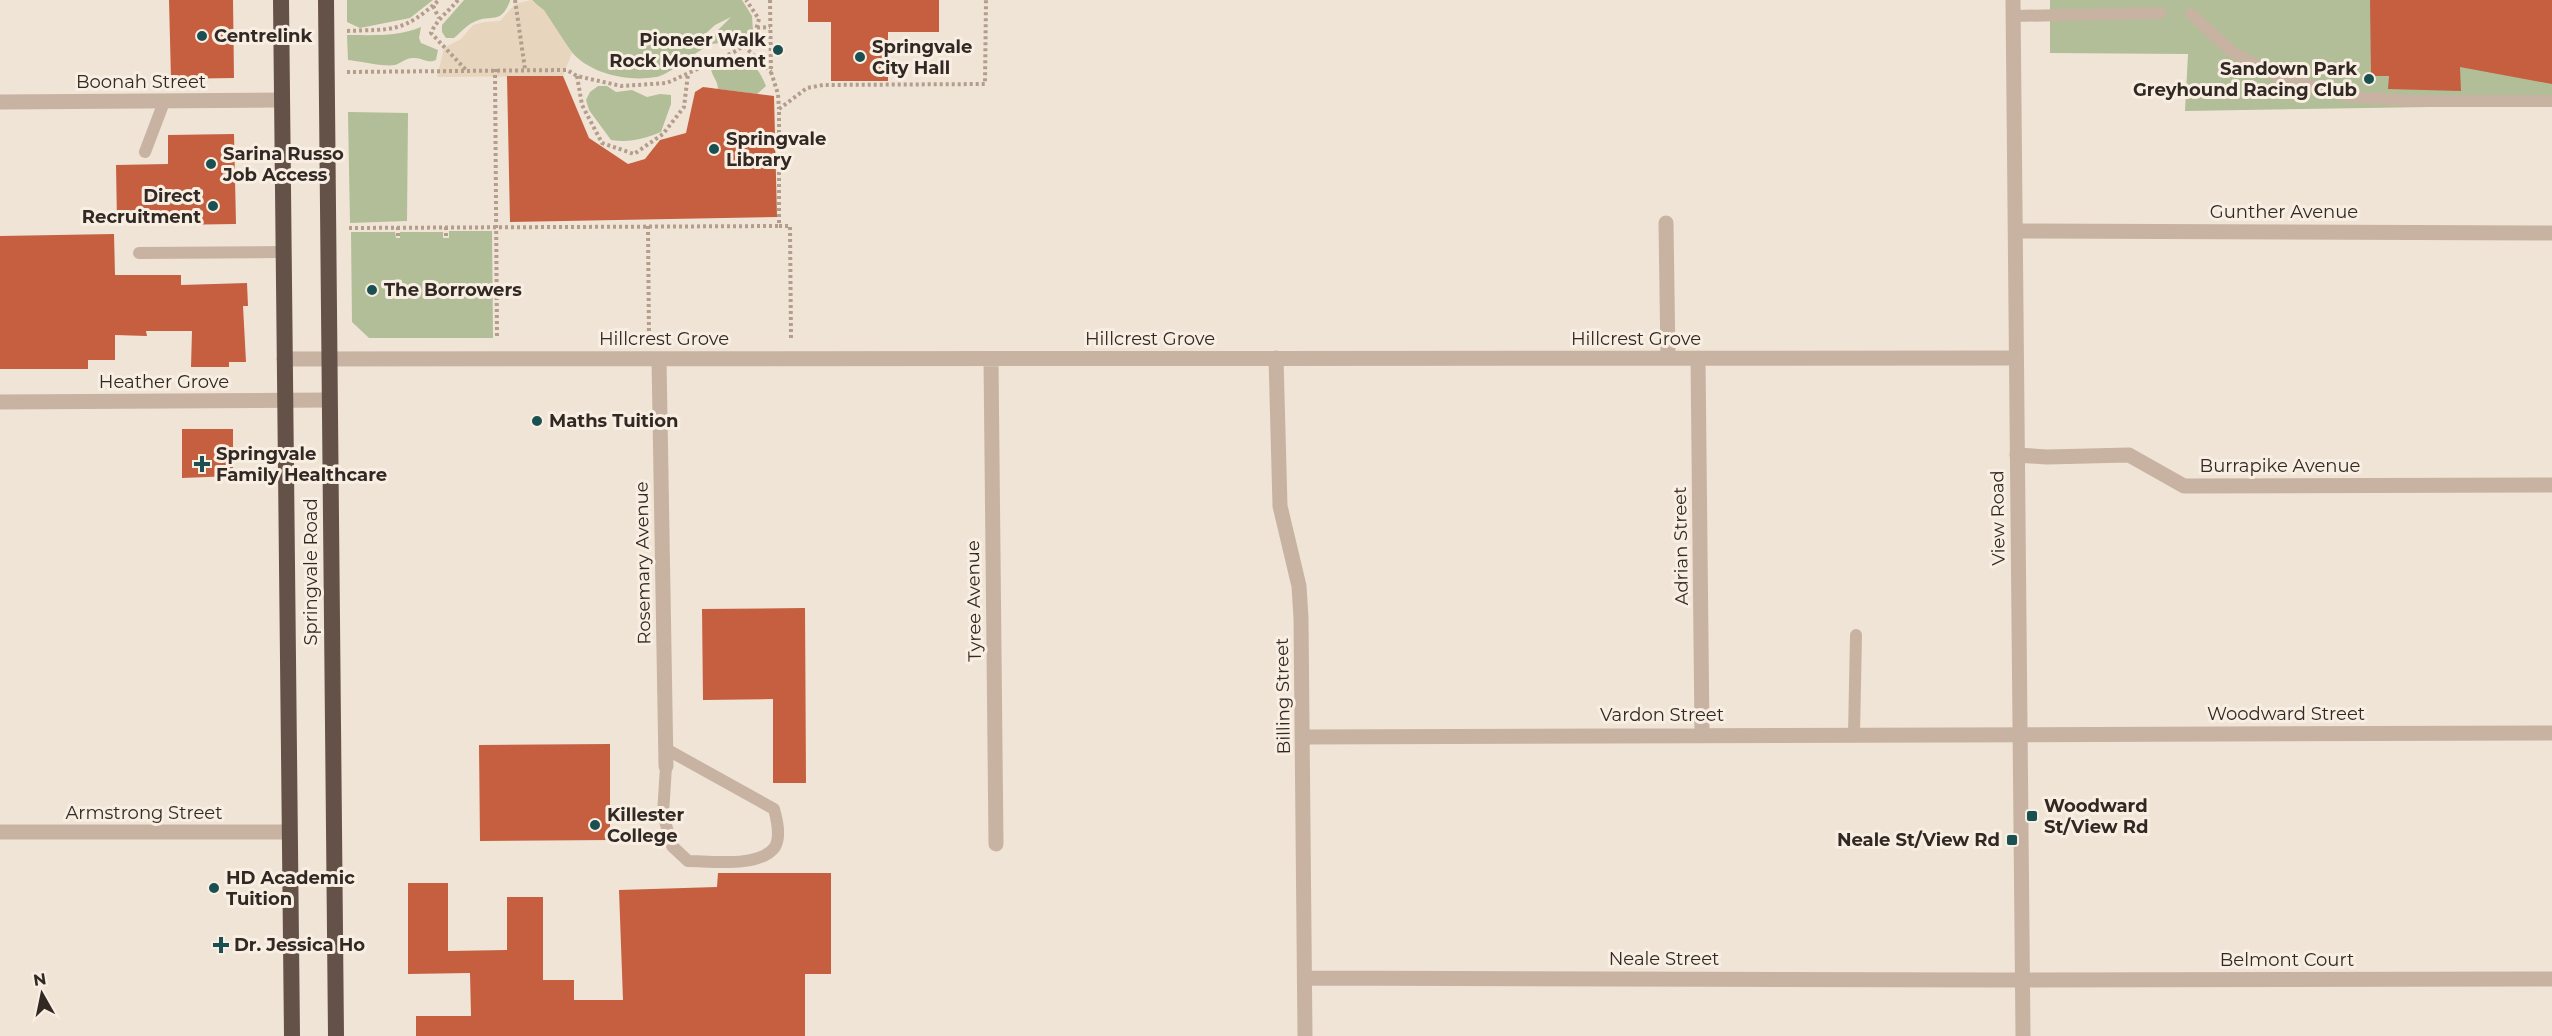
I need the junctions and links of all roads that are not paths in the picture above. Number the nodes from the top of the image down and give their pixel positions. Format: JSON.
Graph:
{"nodes":[{"id":1,"x":281,"y":0,"type":"edge"},
{"id":2,"x":326,"y":0,"type":"edge"},
{"id":3,"x":2013,"y":0,"type":"edge"},
{"id":4,"x":2161,"y":13,"type":"dead end"},
{"id":5,"x":2191,"y":14,"type":"dead end"},
{"id":6,"x":2014,"y":16,"type":"junction"},
{"id":7,"x":282,"y":100,"type":"junction"},
{"id":8,"x":2552,"y":101,"type":"edge"},
{"id":9,"x":0,"y":102,"type":"edge"},
{"id":10,"x":164,"y":102,"type":"junction"},
{"id":11,"x":145,"y":152,"type":"dead end"},
{"id":12,"x":1666,"y":223,"type":"dead end"},
{"id":13,"x":2016,"y":231,"type":"junction"},
{"id":14,"x":2552,"y":233,"type":"edge"},
{"id":15,"x":284,"y":252,"type":"junction"},
{"id":16,"x":139,"y":253,"type":"dead end"},
{"id":17,"x":1276,"y":358,"type":"junction"},
{"id":18,"x":1668,"y":358,"type":"junction"},
{"id":19,"x":1698,"y":358,"type":"junction"},
{"id":20,"x":2016,"y":358,"type":"junction"},
{"id":21,"x":284,"y":359,"type":"junction"},
{"id":22,"x":328,"y":359,"type":"junction"},
{"id":23,"x":659,"y":359,"type":"junction"},
{"id":24,"x":991,"y":359,"type":"junction"},
{"id":25,"x":329,"y":400,"type":"junction"},
{"id":26,"x":284,"y":401,"type":"junction"},
{"id":27,"x":0,"y":402,"type":"edge"},
{"id":28,"x":2017,"y":455,"type":"junction"},
{"id":29,"x":2552,"y":485,"type":"edge"},
{"id":30,"x":1856,"y":635,"type":"dead end"},
{"id":31,"x":2552,"y":733,"type":"edge"},
{"id":32,"x":1702,"y":734,"type":"junction"},
{"id":33,"x":1854,"y":734,"type":"junction"},
{"id":34,"x":2021,"y":734,"type":"junction"},
{"id":35,"x":1304,"y":737,"type":"junction"},
{"id":36,"x":666,"y":749,"type":"junction"},
{"id":37,"x":666,"y":766,"type":"joint"},
{"id":38,"x":0,"y":832,"type":"edge"},
{"id":39,"x":288,"y":832,"type":"junction"},
{"id":40,"x":996,"y":843,"type":"dead end"},
{"id":41,"x":1305,"y":978,"type":"junction"},
{"id":42,"x":2552,"y":979,"type":"edge"},
{"id":43,"x":2022,"y":980,"type":"junction"},
{"id":44,"x":292,"y":1036,"type":"edge"},
{"id":45,"x":336,"y":1036,"type":"edge"},
{"id":46,"x":1305,"y":1036,"type":"edge"},
{"id":47,"x":2023,"y":1036,"type":"edge"}],
"edges":[{"from":1,"to":7,"type":"highway","name":"Springvale Road"},
{"from":2,"to":22,"type":"highway","name":"Springvale Road"},
{"from":3,"to":6,"type":"street","name":"View Road"},
{"from":4,"to":6,"type":"lane"},
{"from":5,"to":8,"type":"lane"},
{"from":6,"to":13,"type":"street","name":"View Road"},
{"from":7,"to":10,"type":"street","name":"Boonah Street"},
{"from":7,"to":15,"type":"highway","name":"Springvale Road"},
{"from":9,"to":10,"type":"street","name":"Boonah Street"},
{"from":10,"to":11,"type":"lane"},
{"from":12,"to":18,"type":"street"},
{"from":13,"to":14,"type":"street","name":"Gunther Avenue"},
{"from":13,"to":20,"type":"street","name":"View Road"},
{"from":15,"to":16,"type":"lane"},
{"from":15,"to":21,"type":"highway","name":"Springvale Road"},
{"from":17,"to":18,"type":"street","name":"Hillcrest Grove"},
{"from":17,"to":24,"type":"street","name":"Hillcrest Grove"},
{"from":17,"to":35,"type":"street","name":"Billing Street"},
{"from":18,"to":19,"type":"street","name":"Hillcrest Grove"},
{"from":19,"to":20,"type":"street","name":"Hillcrest Grove"},
{"from":19,"to":32,"type":"street","name":"Adrian Street"},
{"from":20,"to":28,"type":"street","name":"View Road"},
{"from":21,"to":22,"type":"street","name":"Hillcrest Grove"},
{"from":21,"to":26,"type":"highway","name":"Springvale Road"},
{"from":22,"to":23,"type":"street","name":"Hillcrest Grove"},
{"from":22,"to":25,"type":"highway","name":"Springvale Road"},
{"from":23,"to":24,"type":"street","name":"Hillcrest Grove"},
{"from":23,"to":36,"type":"street","name":"Rosemary Avenue"},
{"from":24,"to":40,"type":"street","name":"Tyree Avenue"},
{"from":25,"to":26,"type":"street","name":"Heather Grove"},
{"from":25,"to":45,"type":"highway","name":"Springvale Road"},
{"from":26,"to":27,"type":"street","name":"Heather Grove"},
{"from":26,"to":39,"type":"highway","name":"Springvale Road"},
{"from":28,"to":29,"type":"street","name":"Burrapike Avenue"},
{"from":28,"to":34,"type":"street","name":"View Road"},
{"from":30,"to":33,"type":"lane"},
{"from":31,"to":34,"type":"street","name":"Woodward Street"},
{"from":32,"to":33,"type":"street","name":"Vardon Street"},
{"from":32,"to":35,"type":"street","name":"Vardon Street"},
{"from":33,"to":34,"type":"street","name":"Vardon Street"},
{"from":34,"to":43,"type":"street","name":"View Road"},
{"from":35,"to":41,"type":"street","name":"Billing Street"},
{"from":36,"to":37,"type":"street","name":"Rosemary Avenue"},
{"from":36,"to":37,"type":"lane"},
{"from":38,"to":39,"type":"street","name":"Armstrong Street"},
{"from":39,"to":44,"type":"highway","name":"Springvale Road"},
{"from":41,"to":43,"type":"street","name":"Neale Street"},
{"from":41,"to":46,"type":"street","name":"Billing Street"},
{"from":42,"to":43,"type":"street","name":"Belmont Court"},
{"from":43,"to":47,"type":"street","name":"View Road"}]}
